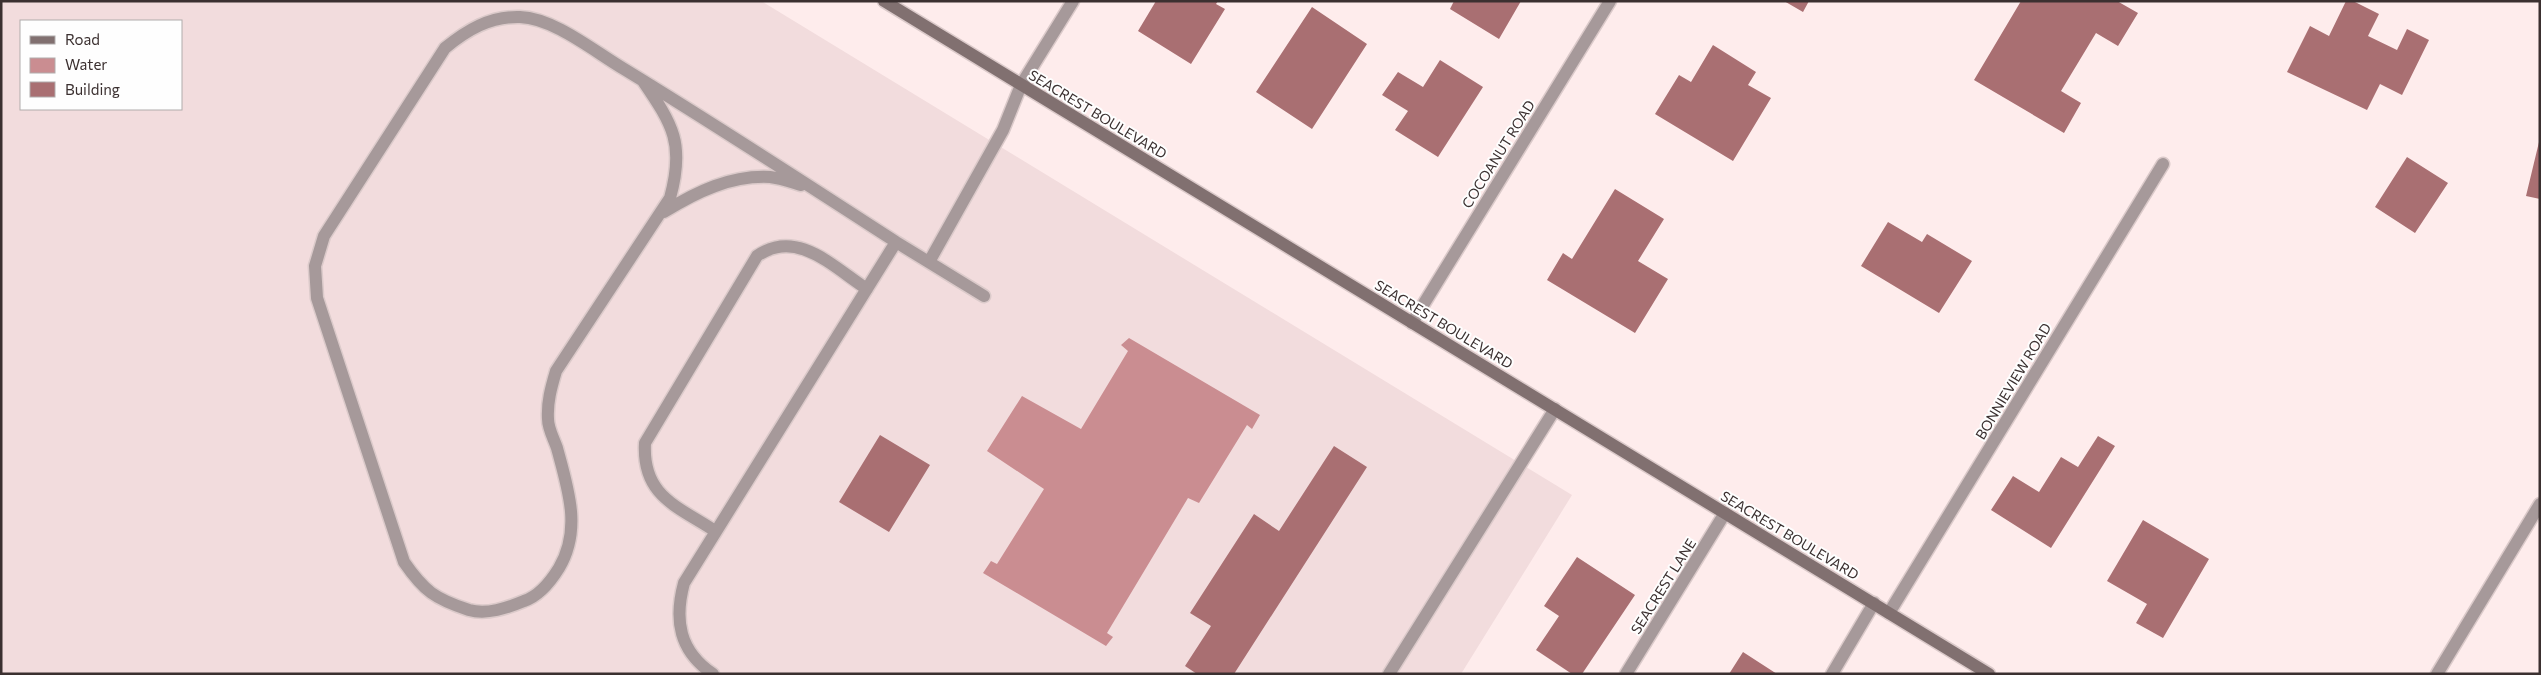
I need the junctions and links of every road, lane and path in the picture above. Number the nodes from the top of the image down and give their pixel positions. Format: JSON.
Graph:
{"nodes":[{"id":1,"x":884,"y":1,"type":"edge"},
{"id":2,"x":1073,"y":1,"type":"edge"},
{"id":3,"x":1610,"y":1,"type":"edge"},
{"id":4,"x":643,"y":81,"type":"junction"},
{"id":5,"x":1021,"y":85,"type":"junction"},
{"id":6,"x":2163,"y":164,"type":"dead end"},
{"id":7,"x":811,"y":187,"type":"junction"},
{"id":8,"x":660,"y":215,"type":"junction"},
{"id":9,"x":896,"y":242,"type":"junction"},
{"id":10,"x":929,"y":262,"type":"junction"},
{"id":11,"x":867,"y":289,"type":"junction"},
{"id":12,"x":984,"y":296,"type":"dead end"},
{"id":13,"x":1412,"y":323,"type":"junction"},
{"id":14,"x":1555,"y":410,"type":"junction"},
{"id":15,"x":2540,"y":504,"type":"edge"},
{"id":16,"x":1725,"y":513,"type":"junction"},
{"id":17,"x":715,"y":531,"type":"junction"},
{"id":18,"x":1874,"y":603,"type":"junction"},
{"id":19,"x":1889,"y":613,"type":"junction"},
{"id":20,"x":713,"y":674,"type":"edge"},
{"id":21,"x":1388,"y":674,"type":"edge"},
{"id":22,"x":1626,"y":674,"type":"edge"},
{"id":23,"x":1832,"y":674,"type":"edge"},
{"id":24,"x":1988,"y":674,"type":"edge"},
{"id":25,"x":2437,"y":674,"type":"edge"}],
"edges":[{"from":1,"to":5,"type":"street","name":"SEACREST BOULEVARD"},
{"from":2,"to":5,"type":"street"},
{"from":3,"to":13,"type":"street","name":"COCOANUT ROAD"},
{"from":4,"to":7,"type":"street"},
{"from":4,"to":8,"type":"street"},
{"from":4,"to":8,"type":"street"},
{"from":5,"to":10,"type":"street"},
{"from":5,"to":13,"type":"street","name":"SEACREST BOULEVARD"},
{"from":6,"to":19,"type":"street","name":"BONNIEVIEW ROAD"},
{"from":7,"to":8,"type":"street"},
{"from":7,"to":9,"type":"street"},
{"from":9,"to":10,"type":"street"},
{"from":9,"to":11,"type":"street"},
{"from":10,"to":12,"type":"street"},
{"from":11,"to":17,"type":"street"},
{"from":11,"to":17,"type":"street"},
{"from":13,"to":14,"type":"street","name":"SEACREST BOULEVARD"},
{"from":14,"to":16,"type":"street","name":"SEACREST BOULEVARD"},
{"from":14,"to":21,"type":"street"},
{"from":15,"to":25,"type":"street"},
{"from":16,"to":18,"type":"street","name":"SEACREST BOULEVARD"},
{"from":16,"to":22,"type":"street","name":"SEACREST LANE"},
{"from":17,"to":20,"type":"street"},
{"from":18,"to":19,"type":"street","name":"SEACREST BOULEVARD"},
{"from":18,"to":23,"type":"street"},
{"from":19,"to":24,"type":"street","name":"SEACREST BOULEVARD"}]}
